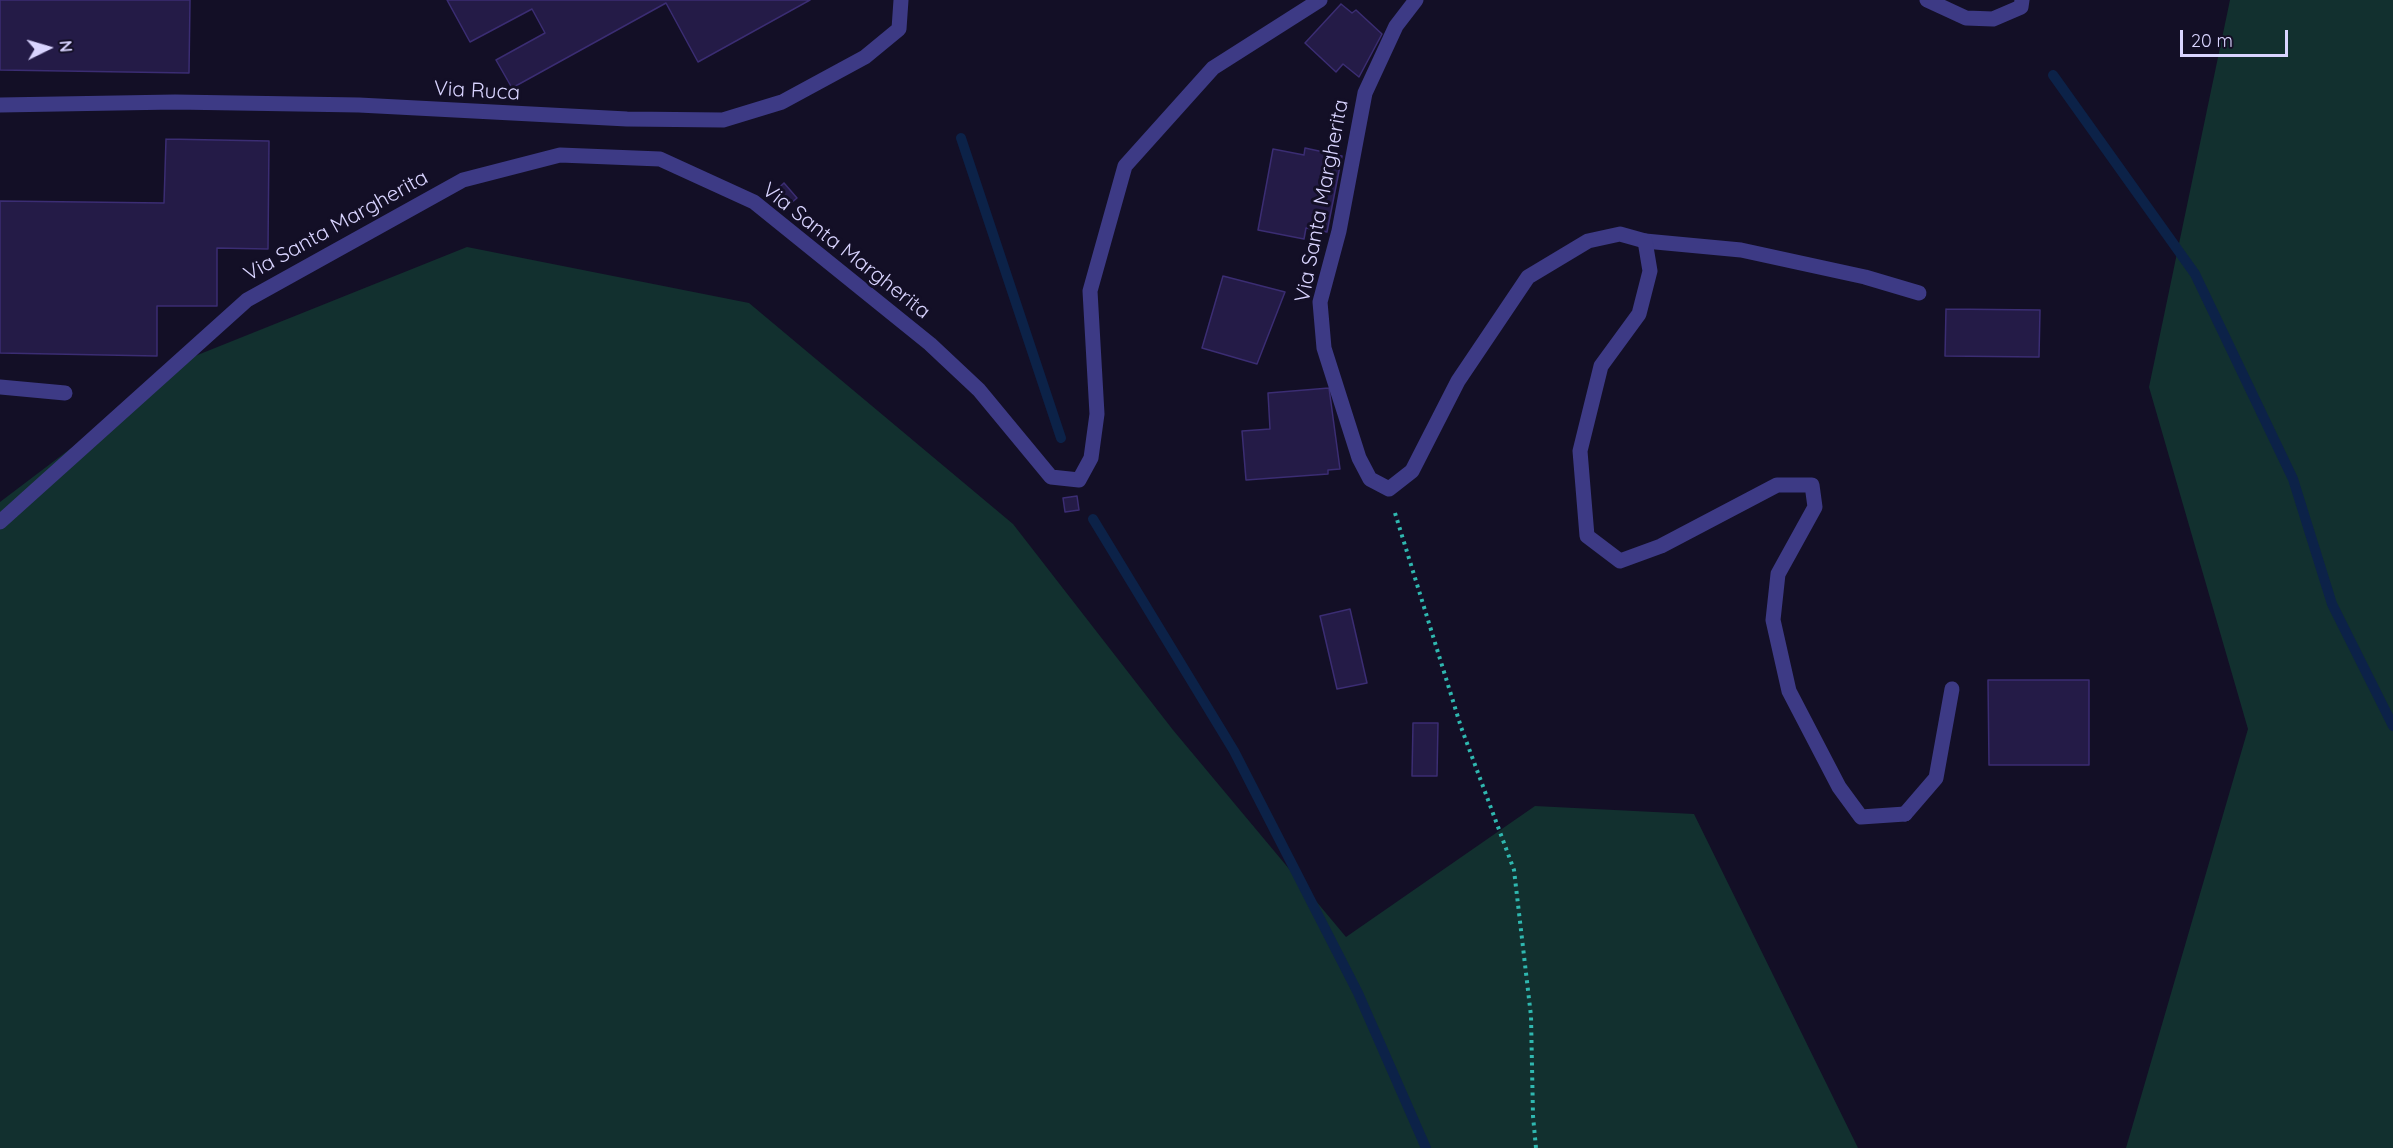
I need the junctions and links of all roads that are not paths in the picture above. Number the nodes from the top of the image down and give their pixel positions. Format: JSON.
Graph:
{"nodes":[{"id":1,"x":901,"y":0,"type":"edge"},
{"id":2,"x":1320,"y":0,"type":"edge"},
{"id":3,"x":1416,"y":0,"type":"edge"},
{"id":4,"x":1927,"y":0,"type":"edge"},
{"id":5,"x":2022,"y":0,"type":"edge"},
{"id":6,"x":0,"y":105,"type":"edge"},
{"id":7,"x":1645,"y":241,"type":"junction"},
{"id":8,"x":1919,"y":293,"type":"dead end"},
{"id":9,"x":0,"y":387,"type":"edge"},
{"id":10,"x":65,"y":393,"type":"dead end"},
{"id":11,"x":0,"y":522,"type":"edge"},
{"id":12,"x":1952,"y":689,"type":"dead end"}],
"edges":[{"from":1,"to":6,"type":"street","name":"Via Ruca"},
{"from":2,"to":11,"type":"street","name":"Via Santa Margherita"},
{"from":3,"to":7,"type":"street","name":"Via Santa Margherita"},
{"from":4,"to":5,"type":"street"},
{"from":7,"to":8,"type":"street"},
{"from":7,"to":12,"type":"street"},
{"from":9,"to":10,"type":"street"}]}
